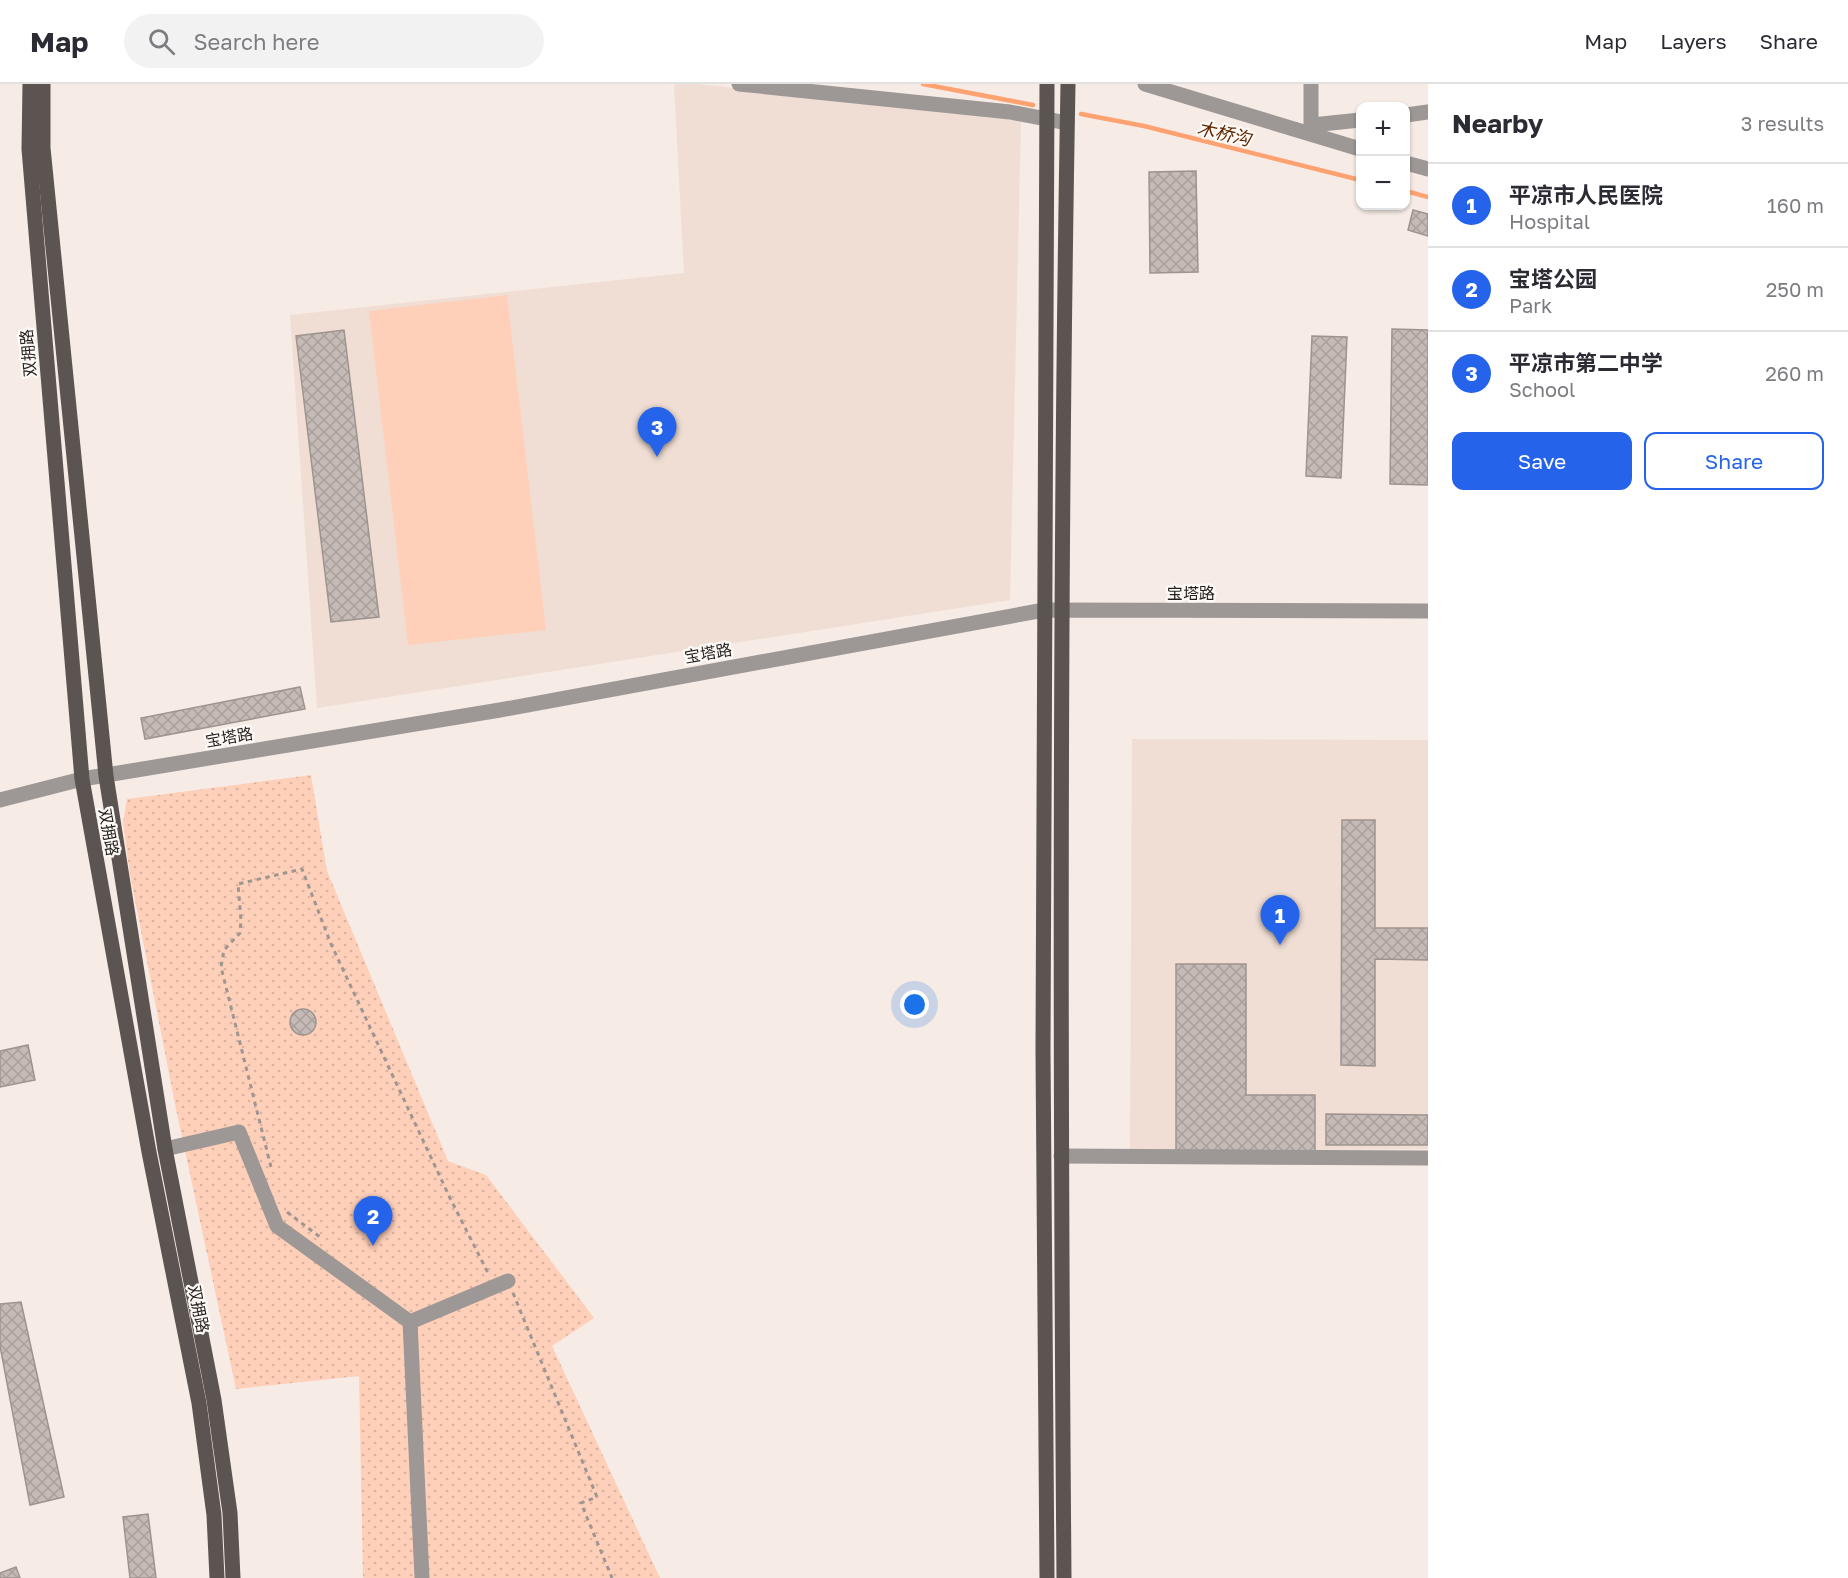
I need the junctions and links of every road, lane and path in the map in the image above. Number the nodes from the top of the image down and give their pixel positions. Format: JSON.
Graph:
{"nodes":[{"id":1,"x":30,"y":84,"type":"edge"},
{"id":2,"x":43,"y":84,"type":"edge"},
{"id":3,"x":739,"y":84,"type":"edge"},
{"id":4,"x":1047,"y":84,"type":"edge"},
{"id":5,"x":1068,"y":84,"type":"edge"},
{"id":6,"x":1145,"y":84,"type":"edge"},
{"id":7,"x":1311,"y":84,"type":"edge"},
{"id":8,"x":1428,"y":112,"type":"edge"},
{"id":9,"x":1410,"y":114,"type":"edge"},
{"id":10,"x":1047,"y":120,"type":"junction"},
{"id":11,"x":1356,"y":121,"type":"edge"},
{"id":12,"x":1067,"y":123,"type":"junction"},
{"id":13,"x":1311,"y":130,"type":"junction"},
{"id":14,"x":1356,"y":147,"type":"edge"},
{"id":15,"x":1410,"y":164,"type":"edge"},
{"id":16,"x":1428,"y":170,"type":"edge"},
{"id":17,"x":1044,"y":610,"type":"junction"},
{"id":18,"x":1061,"y":610,"type":"junction"},
{"id":19,"x":1428,"y":611,"type":"edge"},
{"id":20,"x":106,"y":776,"type":"junction"},
{"id":21,"x":82,"y":779,"type":"junction"},
{"id":22,"x":0,"y":800,"type":"edge"},
{"id":23,"x":1061,"y":938,"type":"junction"},
{"id":24,"x":1043,"y":939,"type":"junction"},
{"id":25,"x":165,"y":1149,"type":"junction"},
{"id":26,"x":1061,"y":1156,"type":"junction"},
{"id":27,"x":1428,"y":1158,"type":"edge"},
{"id":28,"x":272,"y":1171,"type":"dead end"},
{"id":29,"x":285,"y":1209,"type":"dead end"},
{"id":30,"x":322,"y":1238,"type":"dead end"},
{"id":31,"x":501,"y":1283,"type":"junction"},
{"id":32,"x":410,"y":1322,"type":"junction"},
{"id":33,"x":217,"y":1578,"type":"edge"},
{"id":34,"x":233,"y":1578,"type":"edge"},
{"id":35,"x":422,"y":1578,"type":"edge"},
{"id":36,"x":612,"y":1578,"type":"edge"},
{"id":37,"x":1047,"y":1578,"type":"edge"},
{"id":38,"x":1065,"y":1578,"type":"edge"}],
"edges":[{"from":1,"to":21,"type":"main road","name":"双拥路"},
{"from":2,"to":20,"type":"main road","name":"双拥路"},
{"from":3,"to":10,"type":"street"},
{"from":4,"to":10,"type":"main road"},
{"from":5,"to":12,"type":"main road"},
{"from":6,"to":13,"type":"street"},
{"from":7,"to":13,"type":"street"},
{"from":8,"to":9,"type":"street"},
{"from":10,"to":12,"type":"street"},
{"from":10,"to":17,"type":"main road"},
{"from":11,"to":13,"type":"street"},
{"from":12,"to":18,"type":"main road"},
{"from":13,"to":14,"type":"street"},
{"from":15,"to":16,"type":"street"},
{"from":17,"to":18,"type":"street","name":"宝塔路"},
{"from":17,"to":20,"type":"street","name":"宝塔路"},
{"from":17,"to":24,"type":"main road"},
{"from":18,"to":19,"type":"street","name":"宝塔路"},
{"from":18,"to":23,"type":"main road"},
{"from":20,"to":21,"type":"street","name":"宝塔路"},
{"from":20,"to":25,"type":"main road","name":"双拥路"},
{"from":21,"to":22,"type":"street","name":"宝塔路"},
{"from":21,"to":33,"type":"main road","name":"双拥路"},
{"from":23,"to":24,"type":"main road"},
{"from":23,"to":26,"type":"main road"},
{"from":24,"to":37,"type":"main road"},
{"from":25,"to":32,"type":"street"},
{"from":25,"to":34,"type":"main road","name":"双拥路"},
{"from":26,"to":27,"type":"street"},
{"from":26,"to":38,"type":"main road"},
{"from":28,"to":31,"type":"path"},
{"from":29,"to":30,"type":"path"},
{"from":31,"to":32,"type":"street"},
{"from":31,"to":36,"type":"path"},
{"from":32,"to":35,"type":"street"}]}
